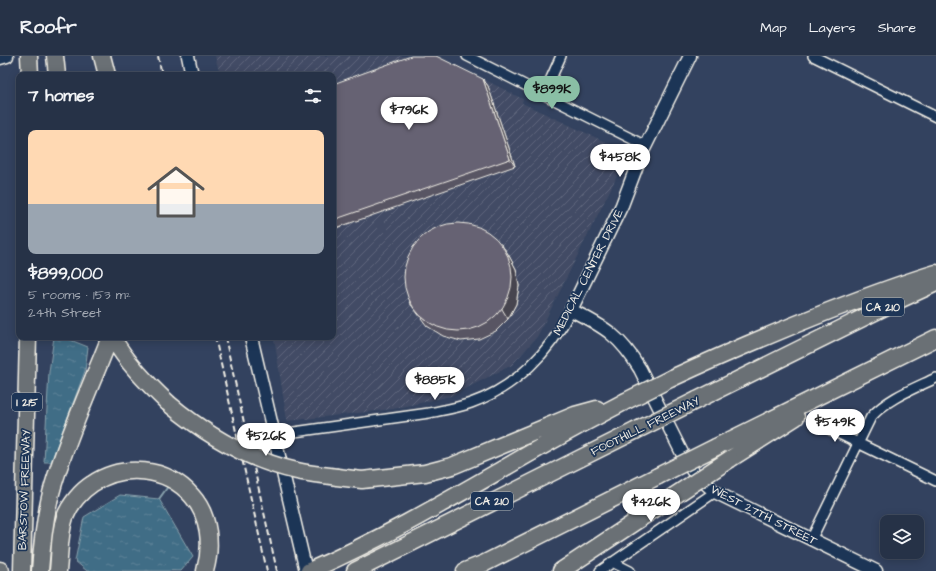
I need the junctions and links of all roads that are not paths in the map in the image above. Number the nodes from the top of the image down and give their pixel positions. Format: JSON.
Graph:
{"nodes":[{"id":1,"x":7,"y":56,"type":"edge"},
{"id":2,"x":30,"y":56,"type":"edge"},
{"id":3,"x":55,"y":56,"type":"edge"},
{"id":4,"x":102,"y":56,"type":"edge"},
{"id":5,"x":188,"y":56,"type":"edge"},
{"id":6,"x":467,"y":56,"type":"edge"},
{"id":7,"x":562,"y":56,"type":"edge"},
{"id":8,"x":690,"y":56,"type":"edge"},
{"id":9,"x":813,"y":56,"type":"edge"},
{"id":10,"x":0,"y":58,"type":"edge"},
{"id":11,"x":30,"y":72,"type":"edge"},
{"id":12,"x":57,"y":72,"type":"edge"},
{"id":13,"x":106,"y":72,"type":"edge"},
{"id":14,"x":191,"y":72,"type":"edge"},
{"id":15,"x":544,"y":94,"type":"junction"},
{"id":16,"x":936,"y":117,"type":"edge"},
{"id":17,"x":646,"y":146,"type":"junction"},
{"id":18,"x":936,"y":273,"type":"edge"},
{"id":19,"x":936,"y":283,"type":"edge"},
{"id":20,"x":571,"y":310,"type":"junction"},
{"id":21,"x":936,"y":338,"type":"edge"},
{"id":22,"x":28,"y":340,"type":"edge"},
{"id":23,"x":110,"y":340,"type":"edge"},
{"id":24,"x":113,"y":340,"type":"edge"},
{"id":25,"x":252,"y":340,"type":"edge"},
{"id":26,"x":870,"y":370,"type":"junction"},
{"id":27,"x":936,"y":378,"type":"edge"},
{"id":28,"x":624,"y":402,"type":"junction"},
{"id":29,"x":821,"y":425,"type":"dead end"},
{"id":30,"x":273,"y":435,"type":"junction"},
{"id":31,"x":858,"y":443,"type":"junction"},
{"id":32,"x":936,"y":481,"type":"edge"},
{"id":33,"x":715,"y":492,"type":"junction"},
{"id":34,"x":811,"y":540,"type":"junction"},
{"id":35,"x":612,"y":562,"type":"junction"},
{"id":36,"x":22,"y":571,"type":"edge"},
{"id":37,"x":40,"y":571,"type":"edge"},
{"id":38,"x":58,"y":571,"type":"edge"},
{"id":39,"x":204,"y":571,"type":"edge"},
{"id":40,"x":306,"y":571,"type":"edge"},
{"id":41,"x":309,"y":571,"type":"edge"},
{"id":42,"x":354,"y":571,"type":"edge"},
{"id":43,"x":465,"y":571,"type":"edge"},
{"id":44,"x":561,"y":571,"type":"edge"},
{"id":45,"x":600,"y":571,"type":"edge"},
{"id":46,"x":630,"y":571,"type":"edge"},
{"id":47,"x":876,"y":571,"type":"edge"}],
"edges":[{"from":1,"to":10,"type":"street"},
{"from":2,"to":11,"type":"highway"},
{"from":3,"to":12,"type":"highway"},
{"from":4,"to":13,"type":"highway"},
{"from":5,"to":14,"type":"street"},
{"from":6,"to":15,"type":"street"},
{"from":7,"to":15,"type":"street"},
{"from":8,"to":17,"type":"street","name":"MEDICAL CENTER DRIVE"},
{"from":9,"to":16,"type":"street"},
{"from":15,"to":17,"type":"street"},
{"from":17,"to":20,"type":"street","name":"MEDICAL CENTER DRIVE"},
{"from":18,"to":28,"type":"highway","bridge":true},
{"from":19,"to":42,"type":"highway","name":"FOOTHILL FREEWAY","number":"CA 210","bridge":true},
{"from":20,"to":30,"type":"street","name":"MEDICAL CENTER DRIVE"},
{"from":20,"to":33,"type":"street","name":"WEST 27TH STREET"},
{"from":21,"to":26,"type":"highway"},
{"from":22,"to":36,"type":"highway","name":"BARSTOW FREEWAY","number":"I 215"},
{"from":23,"to":37,"type":"highway"},
{"from":24,"to":28,"type":"highway","bridge":true},
{"from":25,"to":30,"type":"street"},
{"from":26,"to":43,"type":"highway","bridge":true},
{"from":26,"to":44,"type":"highway","bridge":true},
{"from":27,"to":31,"type":"street"},
{"from":28,"to":41,"type":"highway"},
{"from":29,"to":31,"type":"street"},
{"from":30,"to":40,"type":"street"},
{"from":31,"to":32,"type":"street"},
{"from":31,"to":34,"type":"street"},
{"from":33,"to":34,"type":"street","name":"WEST 27TH STREET"},
{"from":33,"to":35,"type":"street"},
{"from":34,"to":47,"type":"street","name":"WEST 27TH STREET"},
{"from":35,"to":45,"type":"street"},
{"from":35,"to":46,"type":"street"},
{"from":38,"to":39,"type":"highway"}]}
